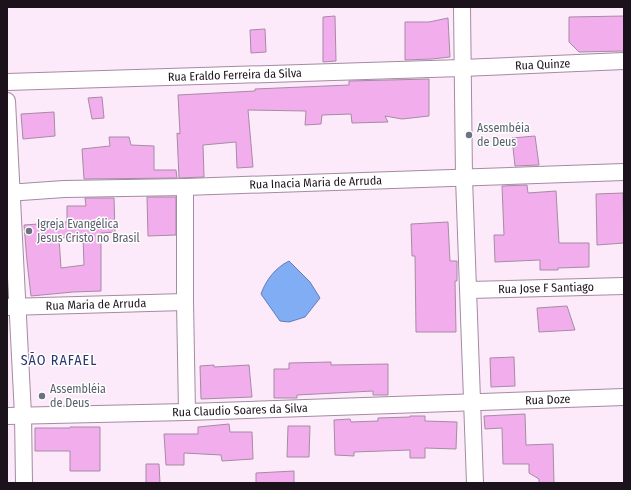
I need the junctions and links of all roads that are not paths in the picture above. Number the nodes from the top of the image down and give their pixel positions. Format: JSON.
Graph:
{"nodes":[{"id":1,"x":462,"y":7,"type":"edge"},
{"id":2,"x":624,"y":62,"type":"edge"},
{"id":3,"x":462,"y":68,"type":"junction"},
{"id":4,"x":7,"y":82,"type":"edge"},
{"id":5,"x":7,"y":101,"type":"edge"},
{"id":6,"x":624,"y":172,"type":"edge"},
{"id":7,"x":464,"y":178,"type":"junction"},
{"id":8,"x":185,"y":187,"type":"junction"},
{"id":9,"x":10,"y":193,"type":"edge"},
{"id":10,"x":624,"y":286,"type":"edge"},
{"id":11,"x":469,"y":290,"type":"junction"},
{"id":12,"x":185,"y":302,"type":"junction"},
{"id":13,"x":12,"y":307,"type":"edge"},
{"id":14,"x":624,"y":397,"type":"edge"},
{"id":15,"x":472,"y":402,"type":"junction"},
{"id":16,"x":187,"y":412,"type":"junction"},
{"id":17,"x":13,"y":418,"type":"edge"},
{"id":18,"x":24,"y":483,"type":"edge"},
{"id":19,"x":475,"y":483,"type":"edge"}],
"edges":[{"from":1,"to":3,"type":"street"},
{"from":2,"to":3,"type":"street","name":"Rua Quinze"},
{"from":3,"to":4,"type":"street","name":"Rua Eraldo Ferreira da Silva"},
{"from":3,"to":7,"type":"street"},
{"from":5,"to":9,"type":"street"},
{"from":6,"to":7,"type":"street","name":"Rua Inacia Maria de Arruda"},
{"from":7,"to":8,"type":"street","name":"Rua Inacia Maria de Arruda"},
{"from":7,"to":11,"type":"street"},
{"from":8,"to":9,"type":"street","name":"Rua Inacia Maria de Arruda"},
{"from":8,"to":12,"type":"street"},
{"from":9,"to":13,"type":"street"},
{"from":10,"to":11,"type":"street","name":"Rua Jose F Santiago"},
{"from":11,"to":15,"type":"street"},
{"from":12,"to":13,"type":"street","name":"Rua Maria de Arruda"},
{"from":12,"to":16,"type":"street"},
{"from":13,"to":17,"type":"street"},
{"from":14,"to":15,"type":"street","name":"Rua Doze"},
{"from":15,"to":16,"type":"street","name":"Rua Claudio Soares da Silva"},
{"from":15,"to":19,"type":"street"},
{"from":16,"to":17,"type":"street","name":"Rua Claudio Soares da Silva"},
{"from":17,"to":18,"type":"street"}]}
